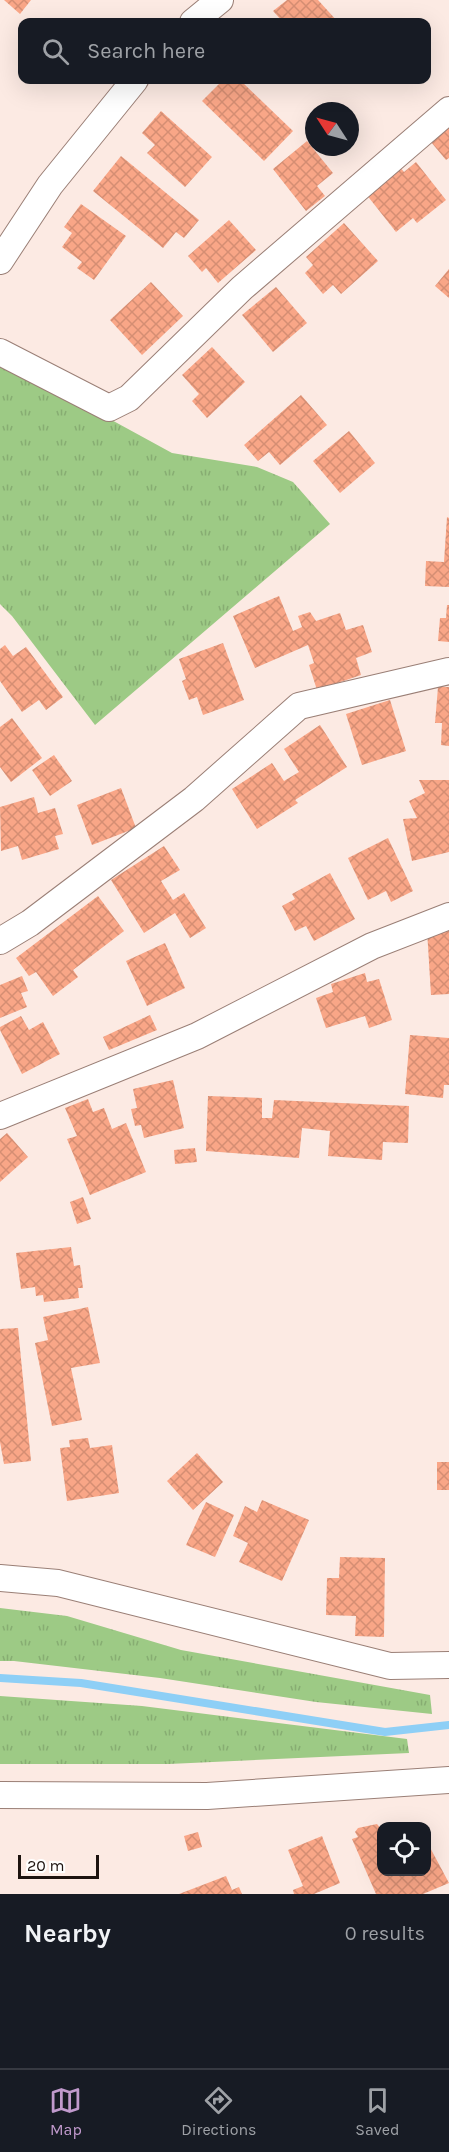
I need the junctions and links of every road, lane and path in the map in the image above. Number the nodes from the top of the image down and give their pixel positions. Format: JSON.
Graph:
{"nodes":[{"id":1,"x":220,"y":0,"type":"edge"},
{"id":2,"x":198,"y":18,"type":"edge"},
{"id":3,"x":132,"y":84,"type":"edge"},
{"id":4,"x":449,"y":111,"type":"edge"},
{"id":5,"x":0,"y":261,"type":"edge"},
{"id":6,"x":0,"y":352,"type":"edge"},
{"id":7,"x":449,"y":671,"type":"edge"},
{"id":8,"x":449,"y":916,"type":"edge"},
{"id":9,"x":0,"y":941,"type":"edge"},
{"id":10,"x":0,"y":1116,"type":"edge"},
{"id":11,"x":0,"y":1578,"type":"edge"},
{"id":12,"x":449,"y":1665,"type":"edge"},
{"id":13,"x":449,"y":1780,"type":"edge"},
{"id":14,"x":0,"y":1795,"type":"edge"}],
"edges":[{"from":1,"to":2,"type":"street"},
{"from":3,"to":5,"type":"street"},
{"from":4,"to":6,"type":"street"},
{"from":7,"to":9,"type":"street"},
{"from":8,"to":10,"type":"street"},
{"from":11,"to":12,"type":"street"},
{"from":13,"to":14,"type":"street"}]}
